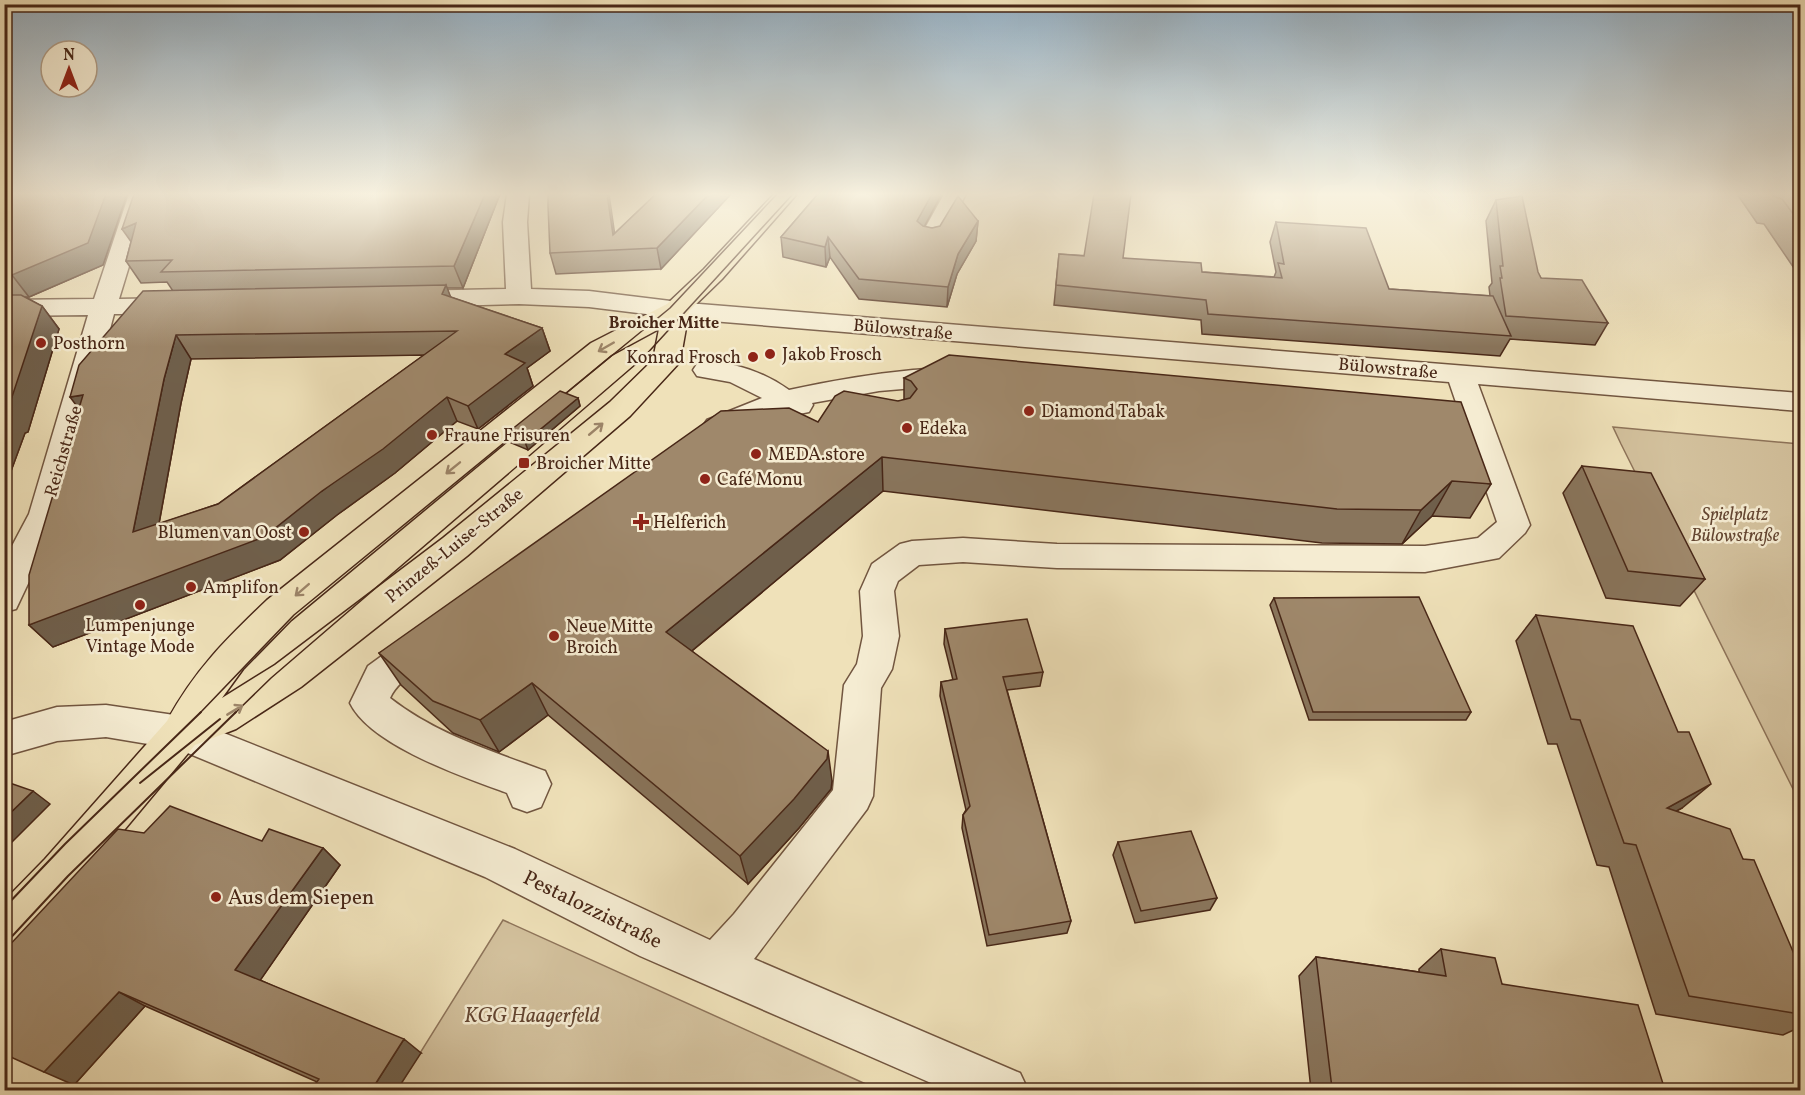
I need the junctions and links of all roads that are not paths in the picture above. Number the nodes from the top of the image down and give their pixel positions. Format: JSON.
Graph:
{"nodes":[{"id":1,"x":124,"y":245,"type":"edge"},
{"id":2,"x":516,"y":245,"type":"edge"},
{"id":3,"x":739,"y":245,"type":"edge"},
{"id":4,"x":519,"y":296,"type":"junction"},
{"id":5,"x":388,"y":299,"type":"edge"},
{"id":6,"x":198,"y":305,"type":"edge"},
{"id":7,"x":4,"y":308,"type":"edge"},
{"id":8,"x":104,"y":308,"type":"junction"},
{"id":9,"x":676,"y":309,"type":"junction"},
{"id":10,"x":707,"y":370,"type":"dead end"},
{"id":11,"x":1460,"y":374,"type":"junction"},
{"id":12,"x":977,"y":378,"type":"edge"},
{"id":13,"x":783,"y":402,"type":"junction"},
{"id":14,"x":1800,"y":402,"type":"edge"},
{"id":15,"x":852,"y":415,"type":"edge"},
{"id":16,"x":696,"y":442,"type":"edge"},
{"id":17,"x":4,"y":599,"type":"edge"},
{"id":18,"x":448,"y":627,"type":"edge"},
{"id":19,"x":181,"y":734,"type":"junction"},
{"id":20,"x":4,"y":739,"type":"edge"},
{"id":21,"x":527,"y":794,"type":"dead end"},
{"id":22,"x":4,"y":933,"type":"edge"},
{"id":23,"x":717,"y":966,"type":"junction"},
{"id":24,"x":1003,"y":1090,"type":"edge"}],
"edges":[{"from":1,"to":8,"type":"street","name":"Reichstraße"},
{"from":2,"to":4,"type":"street"},
{"from":3,"to":9,"type":"main road","name":"Prinzeß-Luise-Straße"},
{"from":4,"to":5,"type":"street","name":"Bülowstraße"},
{"from":4,"to":9,"type":"street","name":"Bülowstraße"},
{"from":6,"to":8,"type":"street"},
{"from":7,"to":8,"type":"street"},
{"from":8,"to":17,"type":"street","name":"Reichstraße"},
{"from":9,"to":11,"type":"street","name":"Bülowstraße"},
{"from":9,"to":19,"type":"main road","name":"Prinzeß-Luise-Straße","one_way":true},
{"from":19,"to":9,"type":"main road","name":"Prinzeß-Luise-Straße","one_way":true},
{"from":10,"to":13,"type":"street"},
{"from":11,"to":14,"type":"street","name":"Bülowstraße"},
{"from":11,"to":23,"type":"street"},
{"from":12,"to":13,"type":"street"},
{"from":13,"to":15,"type":"street"},
{"from":13,"to":16,"type":"street"},
{"from":18,"to":21,"type":"street"},
{"from":19,"to":20,"type":"street","name":"Pestalozzistraße"},
{"from":19,"to":22,"type":"main road","name":"Prinzeß-Luise-Straße"},
{"from":19,"to":23,"type":"street","name":"Pestalozzistraße"},
{"from":23,"to":24,"type":"street","name":"Pestalozzistraße"}]}
